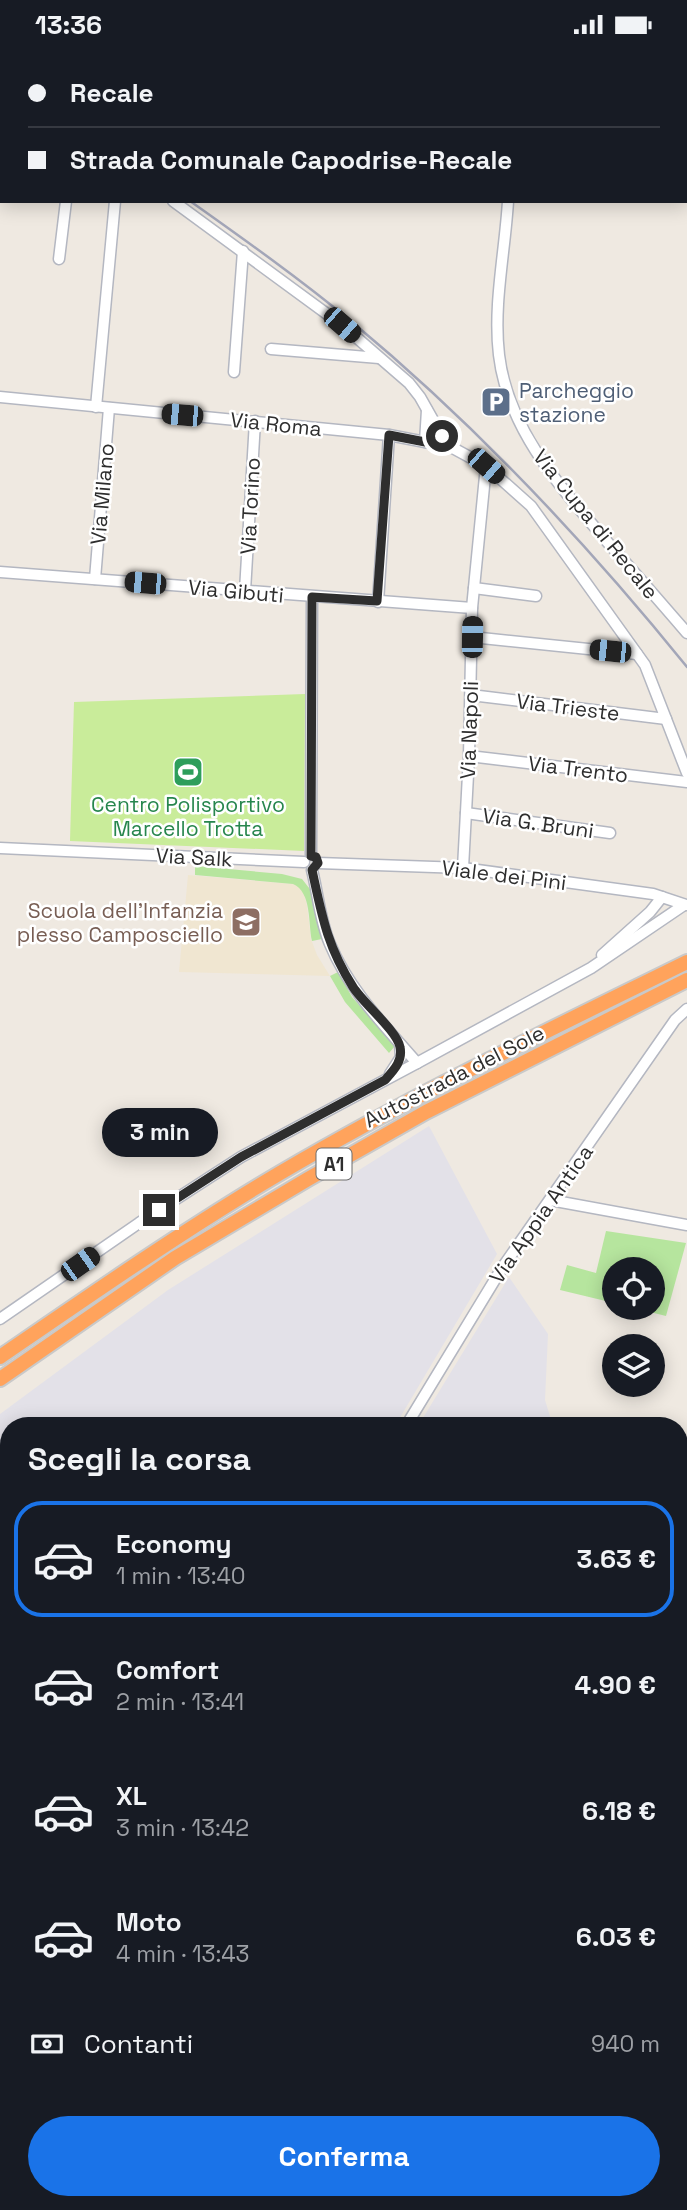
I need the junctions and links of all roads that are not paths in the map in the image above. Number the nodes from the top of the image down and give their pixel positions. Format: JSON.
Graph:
{"nodes":[{"id":1,"x":66,"y":203,"type":"edge"},
{"id":2,"x":115,"y":203,"type":"edge"},
{"id":3,"x":176,"y":203,"type":"edge"},
{"id":4,"x":508,"y":203,"type":"edge"},
{"id":5,"x":243,"y":251,"type":"junction"},
{"id":6,"x":59,"y":259,"type":"dead end"},
{"id":7,"x":271,"y":349,"type":"dead end"},
{"id":8,"x":380,"y":358,"type":"junction"},
{"id":9,"x":234,"y":372,"type":"dead end"},
{"id":10,"x":0,"y":397,"type":"edge"},
{"id":11,"x":96,"y":407,"type":"junction"},
{"id":12,"x":109,"y":408,"type":"junction"},
{"id":13,"x":428,"y":409,"type":"junction"},
{"id":14,"x":255,"y":421,"type":"junction"},
{"id":15,"x":389,"y":435,"type":"junction"},
{"id":16,"x":425,"y":442,"type":"junction"},
{"id":17,"x":451,"y":447,"type":"junction"},
{"id":18,"x":486,"y":466,"type":"junction"},
{"id":19,"x":0,"y":572,"type":"edge"},
{"id":20,"x":95,"y":579,"type":"junction"},
{"id":21,"x":474,"y":588,"type":"junction"},
{"id":22,"x":245,"y":591,"type":"junction"},
{"id":23,"x":536,"y":596,"type":"dead end"},
{"id":24,"x":312,"y":597,"type":"junction"},
{"id":25,"x":377,"y":601,"type":"junction"},
{"id":26,"x":472,"y":608,"type":"junction"},
{"id":27,"x":687,"y":633,"type":"edge"},
{"id":28,"x":472,"y":637,"type":"junction"},
{"id":29,"x":637,"y":654,"type":"junction"},
{"id":30,"x":471,"y":695,"type":"junction"},
{"id":31,"x":666,"y":719,"type":"junction"},
{"id":32,"x":469,"y":756,"type":"junction"},
{"id":33,"x":687,"y":773,"type":"edge"},
{"id":34,"x":687,"y":782,"type":"edge"},
{"id":35,"x":466,"y":814,"type":"junction"},
{"id":36,"x":610,"y":833,"type":"dead end"},
{"id":37,"x":0,"y":848,"type":"edge"},
{"id":38,"x":311,"y":863,"type":"junction"},
{"id":39,"x":463,"y":868,"type":"junction"},
{"id":40,"x":662,"y":897,"type":"junction"},
{"id":41,"x":686,"y":905,"type":"edge"},
{"id":42,"x":687,"y":962,"type":"edge"},
{"id":43,"x":591,"y":968,"type":"junction"},
{"id":44,"x":687,"y":980,"type":"edge"},
{"id":45,"x":687,"y":1009,"type":"edge"},
{"id":46,"x":400,"y":1043,"type":"junction"},
{"id":47,"x":417,"y":1063,"type":"junction"},
{"id":48,"x":385,"y":1080,"type":"junction"},
{"id":49,"x":550,"y":1200,"type":"junction"},
{"id":50,"x":687,"y":1225,"type":"edge"},
{"id":51,"x":0,"y":1319,"type":"edge"},
{"id":52,"x":0,"y":1357,"type":"edge"},
{"id":53,"x":0,"y":1379,"type":"edge"},
{"id":54,"x":411,"y":1417,"type":"edge"}],
"edges":[{"from":1,"to":6,"type":"street"},
{"from":2,"to":11,"type":"street"},
{"from":3,"to":5,"type":"street"},
{"from":4,"to":27,"type":"street","name":"Via Cupa di Recale"},
{"from":5,"to":8,"type":"street"},
{"from":5,"to":9,"type":"street"},
{"from":7,"to":8,"type":"street"},
{"from":8,"to":13,"type":"street"},
{"from":10,"to":11,"type":"street","name":"Via Roma"},
{"from":11,"to":12,"type":"street","name":"Via Roma"},
{"from":12,"to":14,"type":"street","name":"Via Roma"},
{"from":12,"to":20,"type":"street","name":"Via Milano"},
{"from":13,"to":16,"type":"street"},
{"from":13,"to":17,"type":"street"},
{"from":14,"to":15,"type":"street","name":"Via Roma"},
{"from":14,"to":22,"type":"street","name":"Via Torino"},
{"from":15,"to":16,"type":"street","name":"Via Roma"},
{"from":15,"to":25,"type":"street"},
{"from":16,"to":17,"type":"street","name":"Via Roma"},
{"from":17,"to":18,"type":"street"},
{"from":18,"to":21,"type":"street","name":"Via Napoli"},
{"from":18,"to":29,"type":"street"},
{"from":19,"to":20,"type":"street","name":"Via Gibuti"},
{"from":20,"to":22,"type":"street","name":"Via Gibuti"},
{"from":21,"to":23,"type":"street"},
{"from":21,"to":26,"type":"street","name":"Via Napoli"},
{"from":22,"to":24,"type":"street","name":"Via Gibuti"},
{"from":24,"to":25,"type":"street","name":"Via Gibuti"},
{"from":24,"to":38,"type":"street"},
{"from":25,"to":26,"type":"street","name":"Via Gibuti"},
{"from":26,"to":28,"type":"street","name":"Via Napoli"},
{"from":28,"to":29,"type":"street"},
{"from":28,"to":30,"type":"street","name":"Via Napoli"},
{"from":29,"to":31,"type":"street"},
{"from":30,"to":31,"type":"street","name":"Via Trieste"},
{"from":30,"to":32,"type":"street","name":"Via Napoli"},
{"from":31,"to":33,"type":"street"},
{"from":32,"to":34,"type":"street","name":"Via Trento"},
{"from":32,"to":35,"type":"street","name":"Via Napoli"},
{"from":35,"to":36,"type":"street","name":"Via G. Bruni"},
{"from":35,"to":39,"type":"street","name":"Via Napoli"},
{"from":37,"to":38,"type":"street","name":"Via Salk"},
{"from":38,"to":39,"type":"street","name":"Viale dei Pini"},
{"from":38,"to":46,"type":"street"},
{"from":39,"to":40,"type":"street","name":"Viale dei Pini"},
{"from":40,"to":41,"type":"street","name":"Viale dei Pini"},
{"from":40,"to":43,"type":"street"},
{"from":41,"to":43,"type":"street"},
{"from":42,"to":52,"type":"highway","name":"Autostrada del Sole","number":"A1"},
{"from":43,"to":47,"type":"street"},
{"from":44,"to":53,"type":"highway","name":"Autostrada del Sole","number":"A1"},
{"from":45,"to":49,"type":"street","name":"Via Appia Antica"},
{"from":46,"to":47,"type":"street"},
{"from":46,"to":48,"type":"street"},
{"from":47,"to":48,"type":"street"},
{"from":48,"to":51,"type":"street"},
{"from":49,"to":50,"type":"street"},
{"from":49,"to":54,"type":"street","name":"Via Appia Antica"}]}
